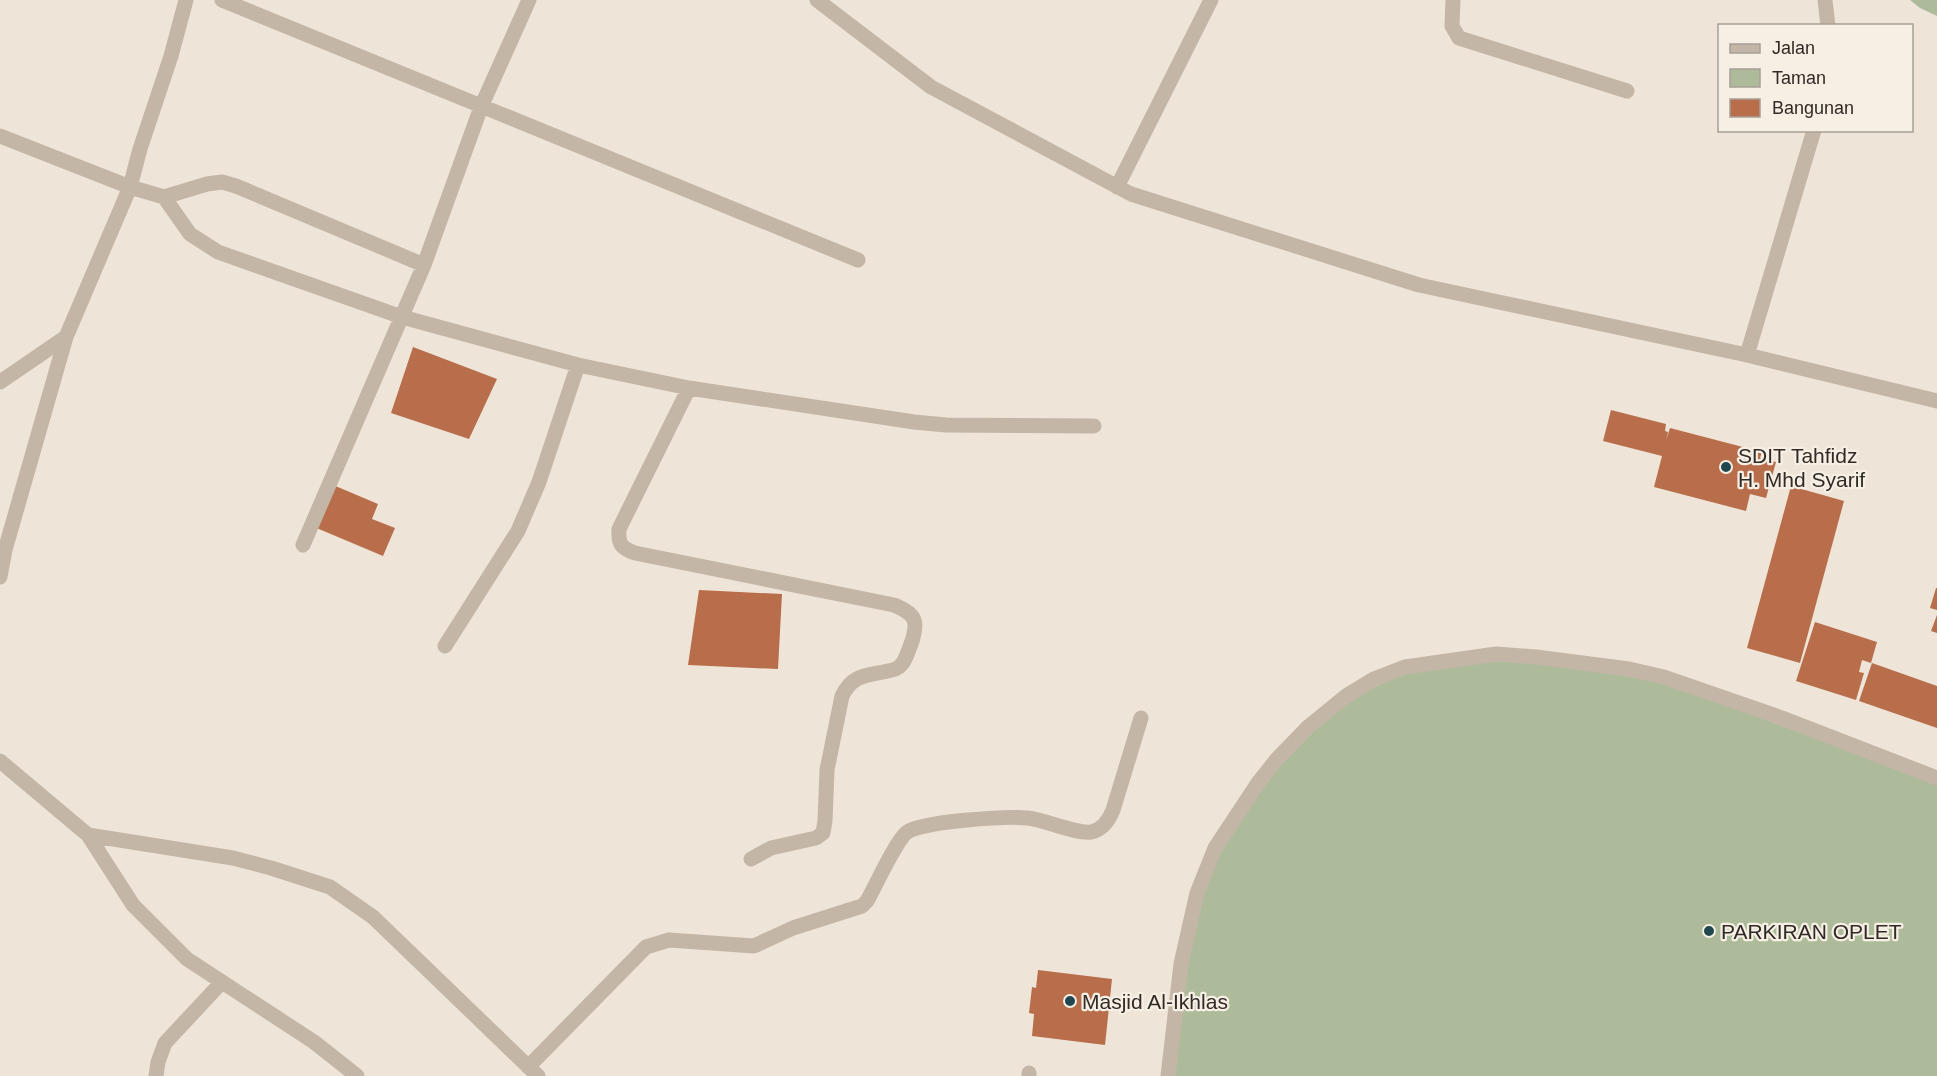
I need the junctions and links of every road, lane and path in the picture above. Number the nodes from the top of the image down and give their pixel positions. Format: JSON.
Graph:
{"nodes":[{"id":1,"x":186,"y":0,"type":"edge"},
{"id":2,"x":222,"y":0,"type":"edge"},
{"id":3,"x":529,"y":0,"type":"edge"},
{"id":4,"x":817,"y":0,"type":"edge"},
{"id":5,"x":1211,"y":0,"type":"edge"},
{"id":6,"x":1453,"y":0,"type":"edge"},
{"id":7,"x":1825,"y":0,"type":"edge"},
{"id":8,"x":1828,"y":24,"type":"edge"},
{"id":9,"x":1627,"y":91,"type":"dead end"},
{"id":10,"x":481,"y":107,"type":"junction"},
{"id":11,"x":1813,"y":132,"type":"edge"},
{"id":12,"x":0,"y":136,"type":"edge"},
{"id":13,"x":130,"y":187,"type":"junction"},
{"id":14,"x":1117,"y":187,"type":"junction"},
{"id":15,"x":164,"y":197,"type":"junction"},
{"id":16,"x":858,"y":260,"type":"dead end"},
{"id":17,"x":424,"y":265,"type":"junction"},
{"id":18,"x":402,"y":317,"type":"junction"},
{"id":19,"x":66,"y":337,"type":"junction"},
{"id":20,"x":1747,"y":355,"type":"junction"},
{"id":21,"x":578,"y":365,"type":"junction"},
{"id":22,"x":0,"y":382,"type":"edge"},
{"id":23,"x":689,"y":388,"type":"junction"},
{"id":24,"x":1937,"y":401,"type":"edge"},
{"id":25,"x":1094,"y":426,"type":"dead end"},
{"id":26,"x":303,"y":545,"type":"dead end"},
{"id":27,"x":0,"y":577,"type":"edge"},
{"id":28,"x":445,"y":646,"type":"dead end"},
{"id":29,"x":1141,"y":718,"type":"dead end"},
{"id":30,"x":0,"y":761,"type":"edge"},
{"id":31,"x":1937,"y":778,"type":"edge"},
{"id":32,"x":88,"y":835,"type":"junction"},
{"id":33,"x":751,"y":859,"type":"dead end"},
{"id":34,"x":222,"y":982,"type":"junction"},
{"id":35,"x":533,"y":1071,"type":"edge"},
{"id":36,"x":156,"y":1076,"type":"edge"},
{"id":37,"x":357,"y":1076,"type":"edge"},
{"id":38,"x":1168,"y":1076,"type":"edge"}],
"edges":[{"from":1,"to":13,"type":"street"},
{"from":2,"to":10,"type":"street"},
{"from":3,"to":10,"type":"street"},
{"from":4,"to":14,"type":"street"},
{"from":5,"to":14,"type":"street"},
{"from":6,"to":9,"type":"street"},
{"from":7,"to":8,"type":"street"},
{"from":10,"to":16,"type":"street"},
{"from":10,"to":17,"type":"street"},
{"from":11,"to":20,"type":"street"},
{"from":12,"to":13,"type":"street"},
{"from":13,"to":15,"type":"street"},
{"from":13,"to":19,"type":"street"},
{"from":14,"to":20,"type":"street"},
{"from":15,"to":17,"type":"street"},
{"from":15,"to":18,"type":"street"},
{"from":17,"to":18,"type":"street"},
{"from":18,"to":21,"type":"street"},
{"from":18,"to":26,"type":"street"},
{"from":19,"to":22,"type":"street"},
{"from":19,"to":27,"type":"street"},
{"from":20,"to":24,"type":"street"},
{"from":21,"to":23,"type":"street"},
{"from":21,"to":28,"type":"street"},
{"from":23,"to":25,"type":"street"},
{"from":23,"to":33,"type":"street"},
{"from":29,"to":35,"type":"street"},
{"from":30,"to":32,"type":"street"},
{"from":31,"to":38,"type":"street"},
{"from":32,"to":34,"type":"street"},
{"from":32,"to":35,"type":"street"},
{"from":34,"to":36,"type":"street"},
{"from":34,"to":37,"type":"street"}]}
